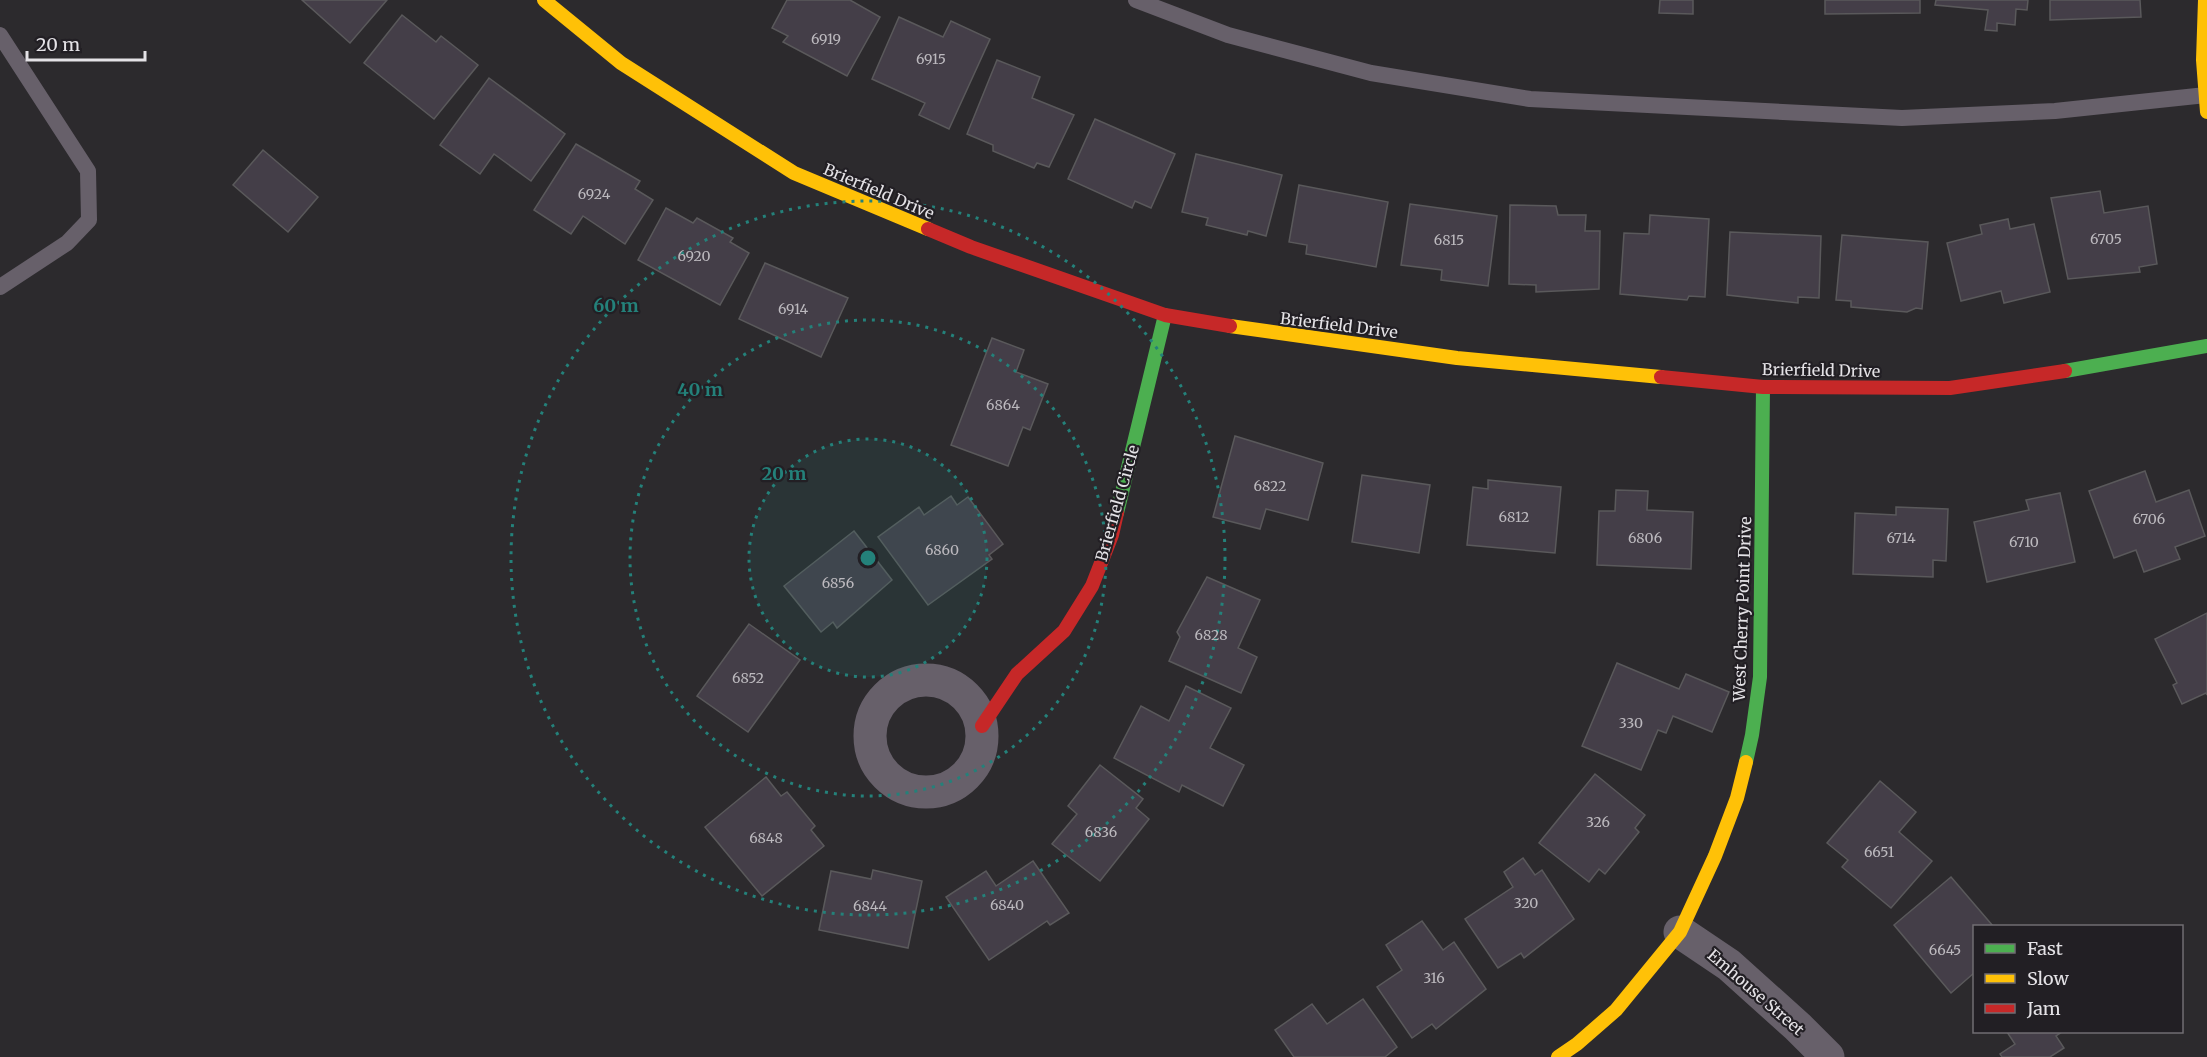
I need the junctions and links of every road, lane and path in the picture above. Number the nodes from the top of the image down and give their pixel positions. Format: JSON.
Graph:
{"nodes":[{"id":1,"x":544,"y":0,"type":"edge"},
{"id":2,"x":1136,"y":0,"type":"edge"},
{"id":3,"x":2205,"y":0,"type":"edge"},
{"id":4,"x":0,"y":35,"type":"edge"},
{"id":5,"x":2206,"y":104,"type":"edge"},
{"id":6,"x":0,"y":287,"type":"edge"},
{"id":7,"x":1165,"y":315,"type":"junction"},
{"id":8,"x":2207,"y":346,"type":"edge"},
{"id":9,"x":1763,"y":387,"type":"junction"},
{"id":10,"x":981,"y":726,"type":"dead end"},
{"id":11,"x":1680,"y":932,"type":"junction"},
{"id":12,"x":1558,"y":1057,"type":"edge"},
{"id":13,"x":1828,"y":1057,"type":"edge"}],
"edges":[{"from":1,"to":7,"type":"street","name":"Brierfield Drive"},
{"from":2,"to":5,"type":"lane"},
{"from":3,"to":5,"type":"street"},
{"from":4,"to":6,"type":"lane"},
{"from":7,"to":9,"type":"street","name":"Brierfield Drive"},
{"from":7,"to":10,"type":"street","name":"Brierfield Circle"},
{"from":8,"to":9,"type":"street","name":"Brierfield Drive"},
{"from":9,"to":11,"type":"street","name":"West Cherry Point Drive"},
{"from":11,"to":12,"type":"street","name":"West Cherry Point Drive"},
{"from":11,"to":13,"type":"street","name":"Emhouse Street"}]}
